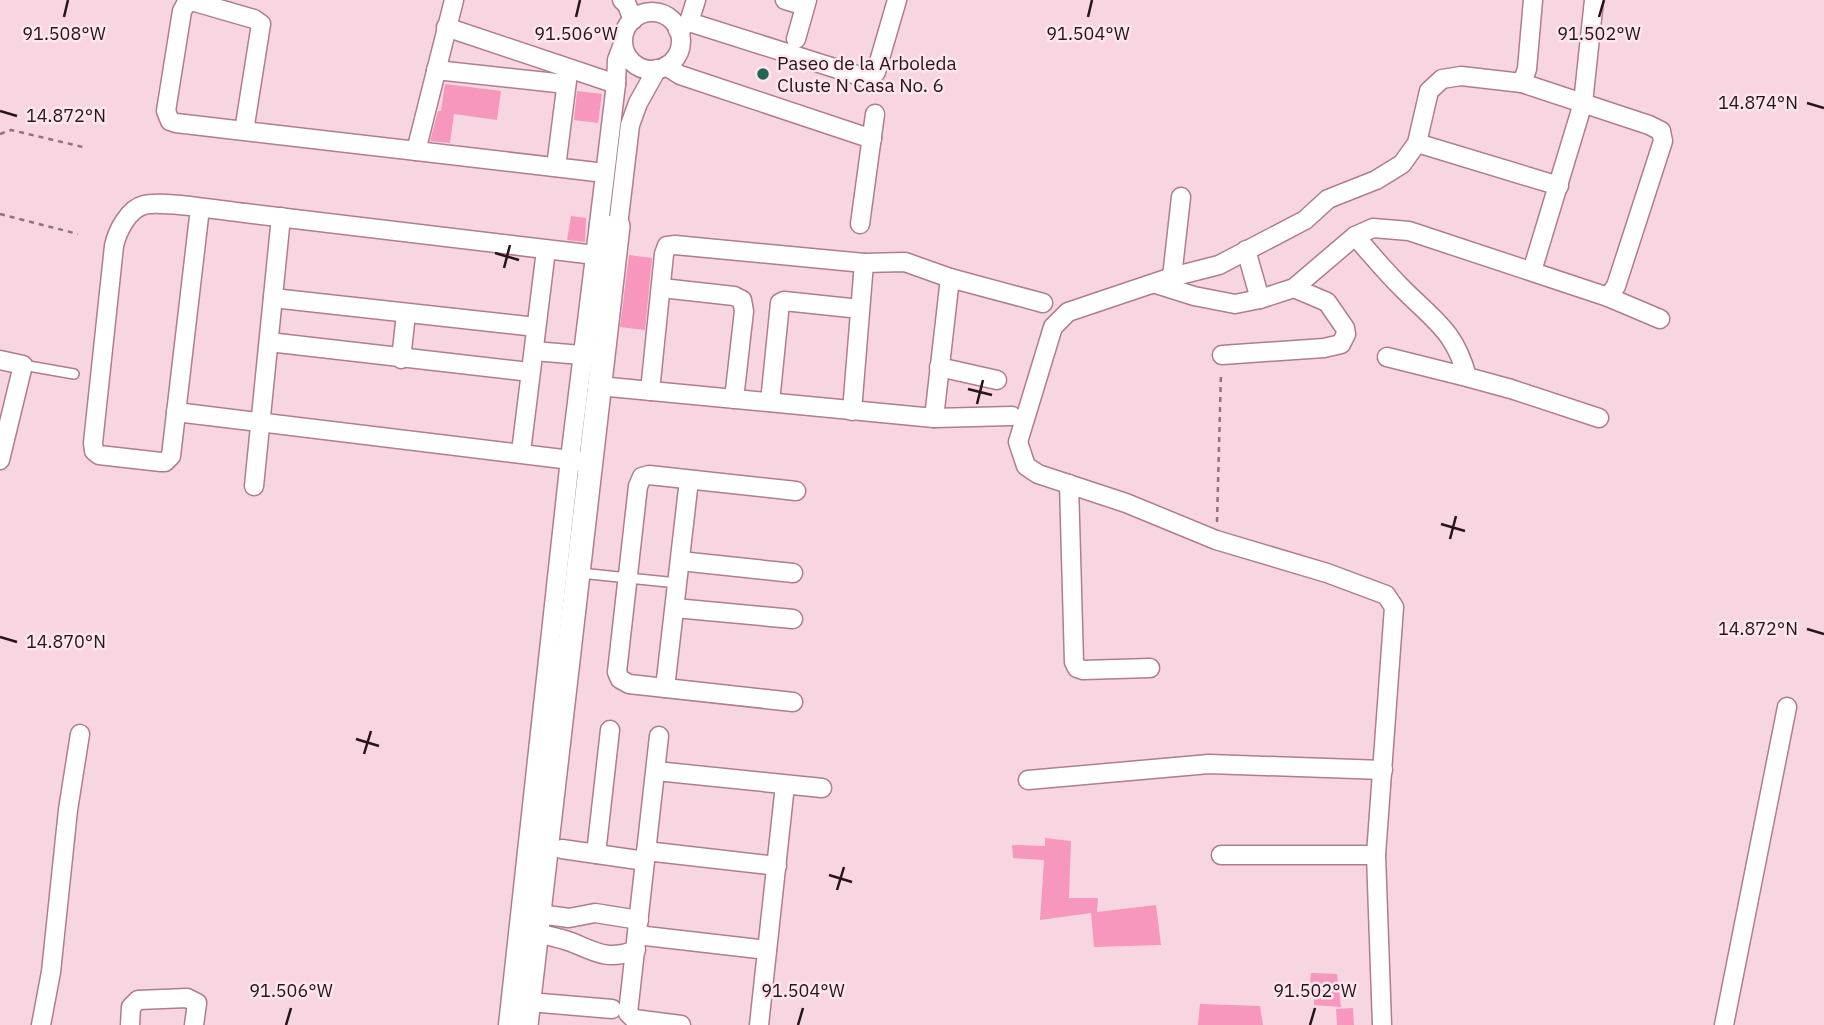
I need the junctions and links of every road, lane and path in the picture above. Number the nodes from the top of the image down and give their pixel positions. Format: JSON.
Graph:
{"nodes":[{"id":1,"x":454,"y":0,"type":"edge"},
{"id":2,"x":622,"y":0,"type":"edge"},
{"id":3,"x":696,"y":0,"type":"edge"},
{"id":4,"x":785,"y":0,"type":"edge"},
{"id":5,"x":897,"y":0,"type":"edge"},
{"id":6,"x":1533,"y":0,"type":"edge"},
{"id":7,"x":1594,"y":0,"type":"edge"},
{"id":8,"x":806,"y":3,"type":"edge"},
{"id":9,"x":633,"y":20,"type":"junction"},
{"id":10,"x":684,"y":26,"type":"junction"},
{"id":11,"x":446,"y":27,"type":"junction"},
{"id":12,"x":796,"y":39,"type":"dead end"},
{"id":13,"x":623,"y":44,"type":"junction"},
{"id":14,"x":661,"y":68,"type":"junction"},
{"id":15,"x":436,"y":70,"type":"junction"},
{"id":16,"x":567,"y":77,"type":"junction"},
{"id":17,"x":1522,"y":83,"type":"junction"},
{"id":18,"x":617,"y":84,"type":"junction"},
{"id":19,"x":1583,"y":103,"type":"junction"},
{"id":20,"x":875,"y":114,"type":"dead end"},
{"id":21,"x":244,"y":131,"type":"junction"},
{"id":22,"x":0,"y":134,"type":"edge"},
{"id":23,"x":872,"y":139,"type":"junction"},
{"id":24,"x":1417,"y":143,"type":"junction"},
{"id":25,"x":83,"y":147,"type":"dead end"},
{"id":26,"x":416,"y":151,"type":"junction"},
{"id":27,"x":556,"y":167,"type":"junction"},
{"id":28,"x":605,"y":173,"type":"junction"},
{"id":29,"x":1559,"y":186,"type":"junction"},
{"id":30,"x":1181,"y":197,"type":"dead end"},
{"id":31,"x":201,"y":208,"type":"junction"},
{"id":32,"x":0,"y":214,"type":"edge"},
{"id":33,"x":281,"y":217,"type":"junction"},
{"id":34,"x":860,"y":224,"type":"dead end"},
{"id":35,"x":608,"y":225,"type":"junction"},
{"id":36,"x":78,"y":234,"type":"dead end"},
{"id":37,"x":1355,"y":236,"type":"junction"},
{"id":38,"x":546,"y":250,"type":"junction"},
{"id":39,"x":1246,"y":250,"type":"junction"},
{"id":40,"x":595,"y":255,"type":"junction"},
{"id":41,"x":864,"y":263,"type":"junction"},
{"id":42,"x":1532,"y":271,"type":"junction"},
{"id":43,"x":950,"y":278,"type":"junction"},
{"id":44,"x":1164,"y":280,"type":"junction"},
{"id":45,"x":662,"y":288,"type":"junction"},
{"id":46,"x":1294,"y":288,"type":"junction"},
{"id":47,"x":1608,"y":297,"type":"junction"},
{"id":48,"x":273,"y":298,"type":"junction"},
{"id":49,"x":1261,"y":299,"type":"junction"},
{"id":50,"x":1043,"y":303,"type":"dead end"},
{"id":51,"x":860,"y":309,"type":"junction"},
{"id":52,"x":405,"y":314,"type":"junction"},
{"id":53,"x":1660,"y":318,"type":"dead end"},
{"id":54,"x":536,"y":327,"type":"junction"},
{"id":55,"x":269,"y":342,"type":"junction"},
{"id":56,"x":534,"y":351,"type":"junction"},
{"id":57,"x":1222,"y":355,"type":"joint"},
{"id":58,"x":593,"y":356,"type":"junction"},
{"id":59,"x":1387,"y":357,"type":"dead end"},
{"id":60,"x":401,"y":359,"type":"junction"},
{"id":61,"x":0,"y":360,"type":"edge"},
{"id":62,"x":23,"y":365,"type":"junction"},
{"id":63,"x":939,"y":367,"type":"junction"},
{"id":64,"x":530,"y":372,"type":"junction"},
{"id":65,"x":74,"y":374,"type":"dead end"},
{"id":66,"x":1467,"y":377,"type":"junction"},
{"id":67,"x":997,"y":380,"type":"dead end"},
{"id":68,"x":599,"y":386,"type":"junction"},
{"id":69,"x":650,"y":391,"type":"junction"},
{"id":70,"x":734,"y":399,"type":"junction"},
{"id":71,"x":770,"y":402,"type":"junction"},
{"id":72,"x":852,"y":411,"type":"junction"},
{"id":73,"x":176,"y":412,"type":"junction"},
{"id":74,"x":1012,"y":416,"type":"dead end"},
{"id":75,"x":934,"y":418,"type":"junction"},
{"id":76,"x":1599,"y":418,"type":"dead end"},
{"id":77,"x":259,"y":422,"type":"junction"},
{"id":78,"x":521,"y":452,"type":"junction"},
{"id":79,"x":0,"y":460,"type":"edge"},
{"id":80,"x":580,"y":461,"type":"junction"},
{"id":81,"x":689,"y":480,"type":"junction"},
{"id":82,"x":1069,"y":484,"type":"junction"},
{"id":83,"x":254,"y":486,"type":"dead end"},
{"id":84,"x":796,"y":491,"type":"dead end"},
{"id":85,"x":1216,"y":540,"type":"junction"},
{"id":86,"x":680,"y":561,"type":"junction"},
{"id":87,"x":578,"y":572,"type":"junction"},
{"id":88,"x":793,"y":573,"type":"dead end"},
{"id":89,"x":627,"y":578,"type":"junction"},
{"id":90,"x":677,"y":583,"type":"junction"},
{"id":91,"x":675,"y":608,"type":"junction"},
{"id":92,"x":793,"y":619,"type":"dead end"},
{"id":93,"x":1150,"y":668,"type":"dead end"},
{"id":94,"x":665,"y":688,"type":"junction"},
{"id":95,"x":793,"y":702,"type":"dead end"},
{"id":96,"x":1787,"y":707,"type":"dead end"},
{"id":97,"x":610,"y":730,"type":"dead end"},
{"id":98,"x":80,"y":734,"type":"dead end"},
{"id":99,"x":659,"y":736,"type":"dead end"},
{"id":100,"x":1383,"y":770,"type":"junction"},
{"id":101,"x":656,"y":771,"type":"junction"},
{"id":102,"x":1028,"y":779,"type":"dead end"},
{"id":103,"x":785,"y":785,"type":"junction"},
{"id":104,"x":822,"y":788,"type":"dead end"},
{"id":105,"x":562,"y":849,"type":"dead end"},
{"id":106,"x":596,"y":854,"type":"junction"},
{"id":107,"x":1221,"y":855,"type":"dead end"},
{"id":108,"x":1376,"y":855,"type":"junction"},
{"id":109,"x":646,"y":856,"type":"junction"},
{"id":110,"x":777,"y":866,"type":"junction"},
{"id":111,"x":538,"y":923,"type":"junction"},
{"id":112,"x":637,"y":935,"type":"junction"},
{"id":113,"x":767,"y":950,"type":"junction"},
{"id":114,"x":541,"y":1003,"type":"dead end"},
{"id":115,"x":578,"y":1006,"type":"junction"},
{"id":116,"x":612,"y":1009,"type":"dead end"},
{"id":117,"x":657,"y":1023,"type":"edge"},
{"id":118,"x":41,"y":1025,"type":"edge"},
{"id":119,"x":130,"y":1025,"type":"edge"},
{"id":120,"x":194,"y":1025,"type":"edge"},
{"id":121,"x":508,"y":1025,"type":"edge"},
{"id":122,"x":526,"y":1025,"type":"edge"},
{"id":123,"x":576,"y":1025,"type":"edge"},
{"id":124,"x":681,"y":1025,"type":"edge"},
{"id":125,"x":759,"y":1025,"type":"edge"},
{"id":126,"x":1382,"y":1025,"type":"edge"},
{"id":127,"x":1724,"y":1025,"type":"edge"}],
"edges":[{"from":1,"to":11,"type":"street"},
{"from":2,"to":9,"type":"street"},
{"from":3,"to":10,"type":"street"},
{"from":4,"to":8,"type":"street"},
{"from":5,"to":10,"type":"street"},
{"from":6,"to":17,"type":"street"},
{"from":7,"to":19,"type":"street"},
{"from":8,"to":12,"type":"street"},
{"from":9,"to":10,"type":"street"},
{"from":9,"to":13,"type":"street"},
{"from":10,"to":14,"type":"street"},
{"from":11,"to":15,"type":"street"},
{"from":11,"to":16,"type":"street"},
{"from":13,"to":14,"type":"street"},
{"from":13,"to":18,"type":"street"},
{"from":14,"to":23,"type":"street"},
{"from":14,"to":35,"type":"street"},
{"from":15,"to":16,"type":"street"},
{"from":15,"to":26,"type":"street"},
{"from":16,"to":18,"type":"street"},
{"from":16,"to":27,"type":"street"},
{"from":17,"to":19,"type":"street"},
{"from":17,"to":24,"type":"street"},
{"from":18,"to":28,"type":"street"},
{"from":19,"to":29,"type":"street"},
{"from":19,"to":47,"type":"street"},
{"from":20,"to":23,"type":"street"},
{"from":21,"to":21,"type":"street"},
{"from":21,"to":26,"type":"street"},
{"from":22,"to":25,"type":"path"},
{"from":23,"to":34,"type":"street"},
{"from":24,"to":29,"type":"street"},
{"from":24,"to":39,"type":"street"},
{"from":26,"to":27,"type":"street"},
{"from":27,"to":28,"type":"street"},
{"from":28,"to":35,"type":"street"},
{"from":29,"to":42,"type":"street"},
{"from":30,"to":44,"type":"street"},
{"from":31,"to":33,"type":"street"},
{"from":31,"to":73,"type":"street"},
{"from":31,"to":73,"type":"street"},
{"from":32,"to":36,"type":"path"},
{"from":33,"to":38,"type":"street"},
{"from":33,"to":48,"type":"street"},
{"from":35,"to":40,"type":"street"},
{"from":35,"to":58,"type":"street"},
{"from":37,"to":42,"type":"street"},
{"from":37,"to":46,"type":"street"},
{"from":37,"to":66,"type":"street"},
{"from":38,"to":40,"type":"street"},
{"from":38,"to":54,"type":"street"},
{"from":39,"to":44,"type":"street"},
{"from":39,"to":49,"type":"street"},
{"from":40,"to":58,"type":"street"},
{"from":41,"to":43,"type":"street"},
{"from":41,"to":45,"type":"street"},
{"from":41,"to":51,"type":"street"},
{"from":42,"to":47,"type":"street"},
{"from":43,"to":50,"type":"street"},
{"from":43,"to":63,"type":"street"},
{"from":44,"to":49,"type":"street"},
{"from":44,"to":82,"type":"street"},
{"from":45,"to":69,"type":"street"},
{"from":45,"to":70,"type":"street"},
{"from":46,"to":49,"type":"street"},
{"from":46,"to":57,"type":"street"},
{"from":47,"to":53,"type":"street"},
{"from":48,"to":52,"type":"street"},
{"from":48,"to":55,"type":"street"},
{"from":51,"to":71,"type":"street"},
{"from":51,"to":72,"type":"street"},
{"from":52,"to":54,"type":"street"},
{"from":52,"to":60,"type":"street"},
{"from":54,"to":56,"type":"street"},
{"from":55,"to":60,"type":"street"},
{"from":55,"to":77,"type":"street"},
{"from":56,"to":58,"type":"street"},
{"from":56,"to":64,"type":"street"},
{"from":57,"to":85,"type":"path"},
{"from":58,"to":68,"type":"street"},
{"from":58,"to":80,"type":"street"},
{"from":59,"to":66,"type":"street"},
{"from":60,"to":64,"type":"street"},
{"from":61,"to":62,"type":"street"},
{"from":62,"to":65,"type":"lane"},
{"from":62,"to":79,"type":"street"},
{"from":63,"to":67,"type":"street"},
{"from":63,"to":75,"type":"street"},
{"from":64,"to":78,"type":"street"},
{"from":66,"to":76,"type":"street"},
{"from":68,"to":69,"type":"street"},
{"from":68,"to":80,"type":"street"},
{"from":69,"to":70,"type":"street"},
{"from":70,"to":71,"type":"street"},
{"from":71,"to":72,"type":"street"},
{"from":72,"to":75,"type":"street"},
{"from":73,"to":77,"type":"street"},
{"from":74,"to":75,"type":"street"},
{"from":77,"to":78,"type":"street"},
{"from":77,"to":83,"type":"street"},
{"from":78,"to":80,"type":"street"},
{"from":80,"to":87,"type":"street"},
{"from":80,"to":121,"type":"street"},
{"from":81,"to":84,"type":"street"},
{"from":81,"to":86,"type":"street"},
{"from":81,"to":89,"type":"street"},
{"from":82,"to":85,"type":"street"},
{"from":82,"to":93,"type":"street"},
{"from":85,"to":100,"type":"street"},
{"from":86,"to":88,"type":"street"},
{"from":86,"to":90,"type":"street"},
{"from":87,"to":89,"type":"lane"},
{"from":87,"to":111,"type":"street"},
{"from":89,"to":90,"type":"lane"},
{"from":89,"to":94,"type":"street"},
{"from":90,"to":91,"type":"street"},
{"from":91,"to":92,"type":"street"},
{"from":91,"to":94,"type":"street"},
{"from":94,"to":95,"type":"street"},
{"from":96,"to":127,"type":"street"},
{"from":97,"to":106,"type":"street"},
{"from":98,"to":118,"type":"street"},
{"from":99,"to":101,"type":"street"},
{"from":100,"to":102,"type":"street"},
{"from":100,"to":108,"type":"street"},
{"from":101,"to":103,"type":"street"},
{"from":101,"to":109,"type":"street"},
{"from":103,"to":104,"type":"street"},
{"from":103,"to":110,"type":"street"},
{"from":105,"to":106,"type":"street"},
{"from":106,"to":109,"type":"street"},
{"from":107,"to":108,"type":"street"},
{"from":108,"to":126,"type":"street"},
{"from":109,"to":110,"type":"street"},
{"from":109,"to":112,"type":"street"},
{"from":110,"to":113,"type":"street"},
{"from":111,"to":112,"type":"street"},
{"from":111,"to":112,"type":"street"},
{"from":111,"to":122,"type":"street"},
{"from":112,"to":113,"type":"street"},
{"from":112,"to":117,"type":"street"},
{"from":113,"to":125,"type":"street"},
{"from":114,"to":115,"type":"street"},
{"from":115,"to":116,"type":"street"},
{"from":115,"to":123,"type":"street"},
{"from":117,"to":124,"type":"street"},
{"from":119,"to":120,"type":"street"}]}
